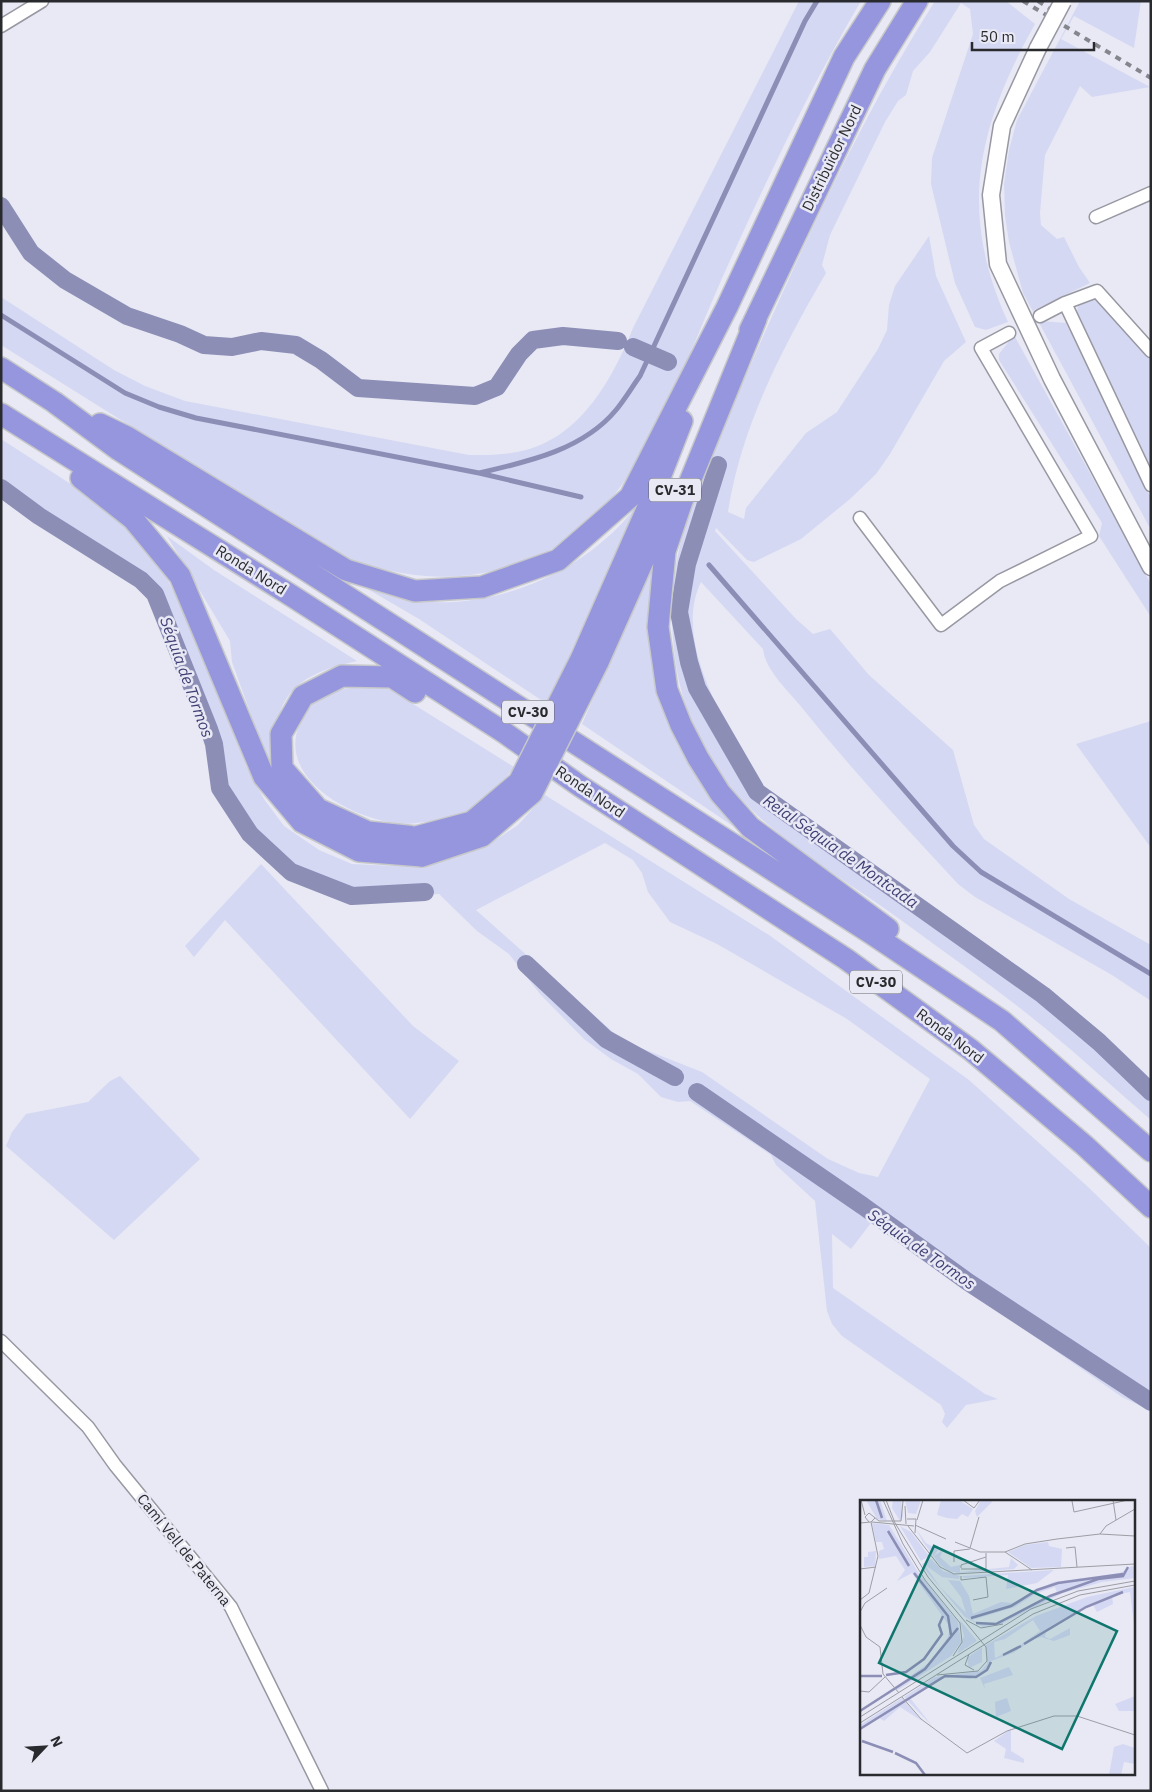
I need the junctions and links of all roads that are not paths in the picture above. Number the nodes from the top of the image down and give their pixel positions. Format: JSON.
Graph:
{"nodes":[{"id":1,"x":42,"y":1,"type":"edge"},
{"id":2,"x":880,"y":1,"type":"edge"},
{"id":3,"x":917,"y":1,"type":"edge"},
{"id":4,"x":1063,"y":1,"type":"edge"},
{"id":5,"x":1,"y":26,"type":"edge"},
{"id":6,"x":1151,"y":192,"type":"edge"},
{"id":7,"x":1096,"y":218,"type":"dead end"},
{"id":8,"x":1065,"y":303,"type":"junction"},
{"id":9,"x":727,"y":307,"type":"junction"},
{"id":10,"x":1040,"y":316,"type":"dead end"},
{"id":11,"x":756,"y":319,"type":"junction"},
{"id":12,"x":1009,"y":333,"type":"dead end"},
{"id":13,"x":1151,"y":351,"type":"edge"},
{"id":14,"x":1,"y":368,"type":"edge"},
{"id":15,"x":54,"y":402,"type":"junction"},
{"id":16,"x":1,"y":416,"type":"edge"},
{"id":17,"x":1151,"y":485,"type":"edge"},
{"id":18,"x":860,"y":518,"type":"dead end"},
{"id":19,"x":1151,"y":566,"type":"edge"},
{"id":20,"x":589,"y":661,"type":"junction"},
{"id":21,"x":580,"y":786,"type":"junction"},
{"id":22,"x":419,"y":846,"type":"junction"},
{"id":23,"x":1002,"y":1021,"type":"junction"},
{"id":24,"x":1151,"y":1151,"type":"edge"},
{"id":25,"x":1151,"y":1207,"type":"edge"},
{"id":26,"x":1,"y":1342,"type":"edge"},
{"id":27,"x":322,"y":1791,"type":"edge"}],
"edges":[{"from":1,"to":5,"type":"street"},
{"from":2,"to":9,"type":"highway","name":"Distribuïdor Nord"},
{"from":3,"to":11,"type":"highway","name":"Distribuïdor Nord","number":"CV-31"},
{"from":4,"to":19,"type":"street","bridge":true},
{"from":6,"to":7,"type":"street"},
{"from":8,"to":10,"type":"street"},
{"from":8,"to":13,"type":"street"},
{"from":8,"to":17,"type":"street"},
{"from":9,"to":15,"type":"highway"},
{"from":9,"to":20,"type":"highway"},
{"from":11,"to":20,"type":"highway","number":"CV-31"},
{"from":11,"to":23,"type":"highway"},
{"from":12,"to":18,"type":"street"},
{"from":14,"to":15,"type":"highway","name":"Ronda Nord","number":"CV-30"},
{"from":15,"to":23,"type":"highway","name":"Ronda Nord","number":"CV-30"},
{"from":16,"to":21,"type":"highway","name":"Ronda Nord","number":"CV-30"},
{"from":16,"to":22,"type":"highway"},
{"from":20,"to":22,"type":"highway","bridge":true},
{"from":21,"to":22,"type":"highway"},
{"from":21,"to":25,"type":"highway","name":"Ronda Nord","number":"CV-30"},
{"from":23,"to":24,"type":"highway","name":"Ronda Nord","number":"CV-30"},
{"from":26,"to":27,"type":"street","name":"Camí Vell de Paterna"}]}
